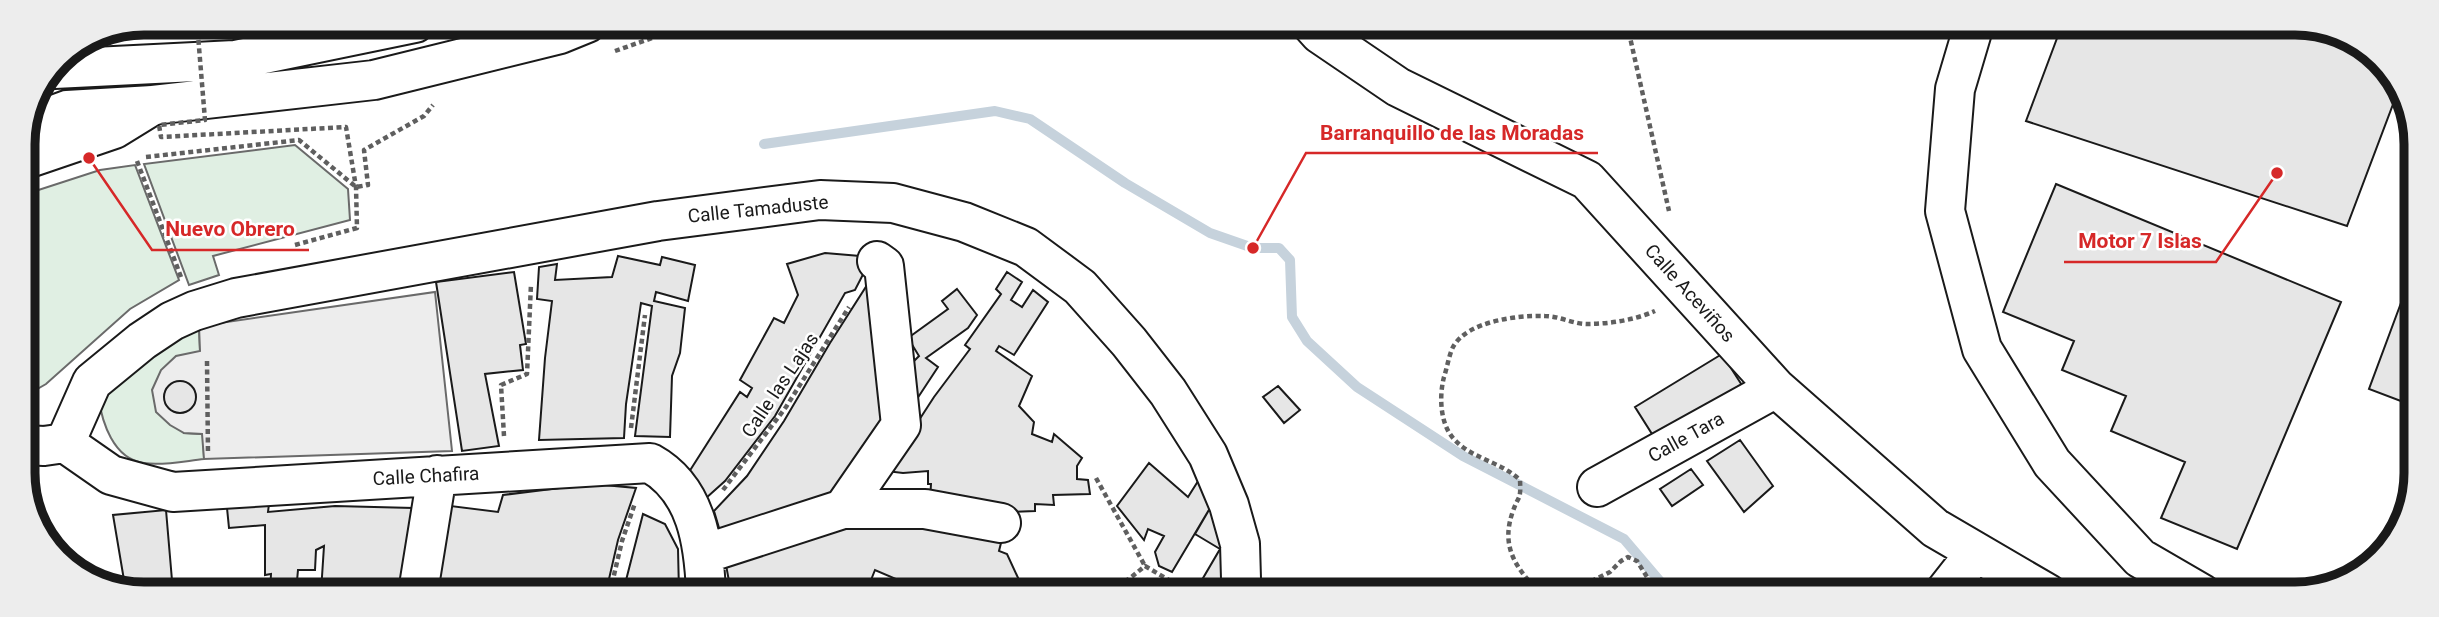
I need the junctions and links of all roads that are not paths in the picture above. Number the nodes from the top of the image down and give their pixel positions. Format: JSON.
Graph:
{"nodes":[{"id":1,"x":357,"y":35,"type":"edge"},
{"id":2,"x":556,"y":35,"type":"edge"},
{"id":3,"x":1321,"y":35,"type":"edge"},
{"id":4,"x":1971,"y":35,"type":"edge"},
{"id":5,"x":66,"y":68,"type":"edge"},
{"id":6,"x":153,"y":105,"type":"junction"},
{"id":7,"x":38,"y":121,"type":"edge"},
{"id":8,"x":35,"y":156,"type":"edge"},
{"id":9,"x":877,"y":261,"type":"road end"},
{"id":10,"x":1776,"y":388,"type":"junction"},
{"id":11,"x":65,"y":443,"type":"junction"},
{"id":12,"x":35,"y":444,"type":"edge"},
{"id":13,"x":437,"y":475,"type":"junction"},
{"id":14,"x":1597,"y":487,"type":"dead end"},
{"id":15,"x":843,"y":509,"type":"junction"},
{"id":16,"x":1001,"y":523,"type":"dead end"},
{"id":17,"x":1976,"y":552,"type":"junction"},
{"id":18,"x":704,"y":554,"type":"junction"},
{"id":19,"x":420,"y":582,"type":"edge"},
{"id":20,"x":705,"y":582,"type":"edge"},
{"id":21,"x":1239,"y":582,"type":"edge"},
{"id":22,"x":1952,"y":582,"type":"edge"},
{"id":23,"x":2027,"y":582,"type":"edge"},
{"id":24,"x":2181,"y":582,"type":"edge"}],
"edges":[{"from":1,"to":5,"type":"main road"},
{"from":2,"to":6,"type":"main road"},
{"from":3,"to":10,"type":"main road","name":"Calle Aceviños"},
{"from":4,"to":24,"type":"main road"},
{"from":6,"to":7,"type":"main road"},
{"from":6,"to":8,"type":"main road"},
{"from":9,"to":15,"type":"main road"},
{"from":10,"to":14,"type":"main road","name":"Calle Tara"},
{"from":10,"to":17,"type":"main road","name":"Calle Aceviños"},
{"from":11,"to":12,"type":"main road"},
{"from":11,"to":13,"type":"main road","name":"Calle Chafira"},
{"from":11,"to":21,"type":"main road","name":"Calle Tamaduste"},
{"from":13,"to":18,"type":"main road","name":"Calle Chafira"},
{"from":13,"to":19,"type":"main road"},
{"from":15,"to":16,"type":"main road"},
{"from":15,"to":18,"type":"main road"},
{"from":17,"to":22,"type":"main road"},
{"from":17,"to":23,"type":"main road","name":"Calle Aceviños"},
{"from":18,"to":20,"type":"main road"}]}
